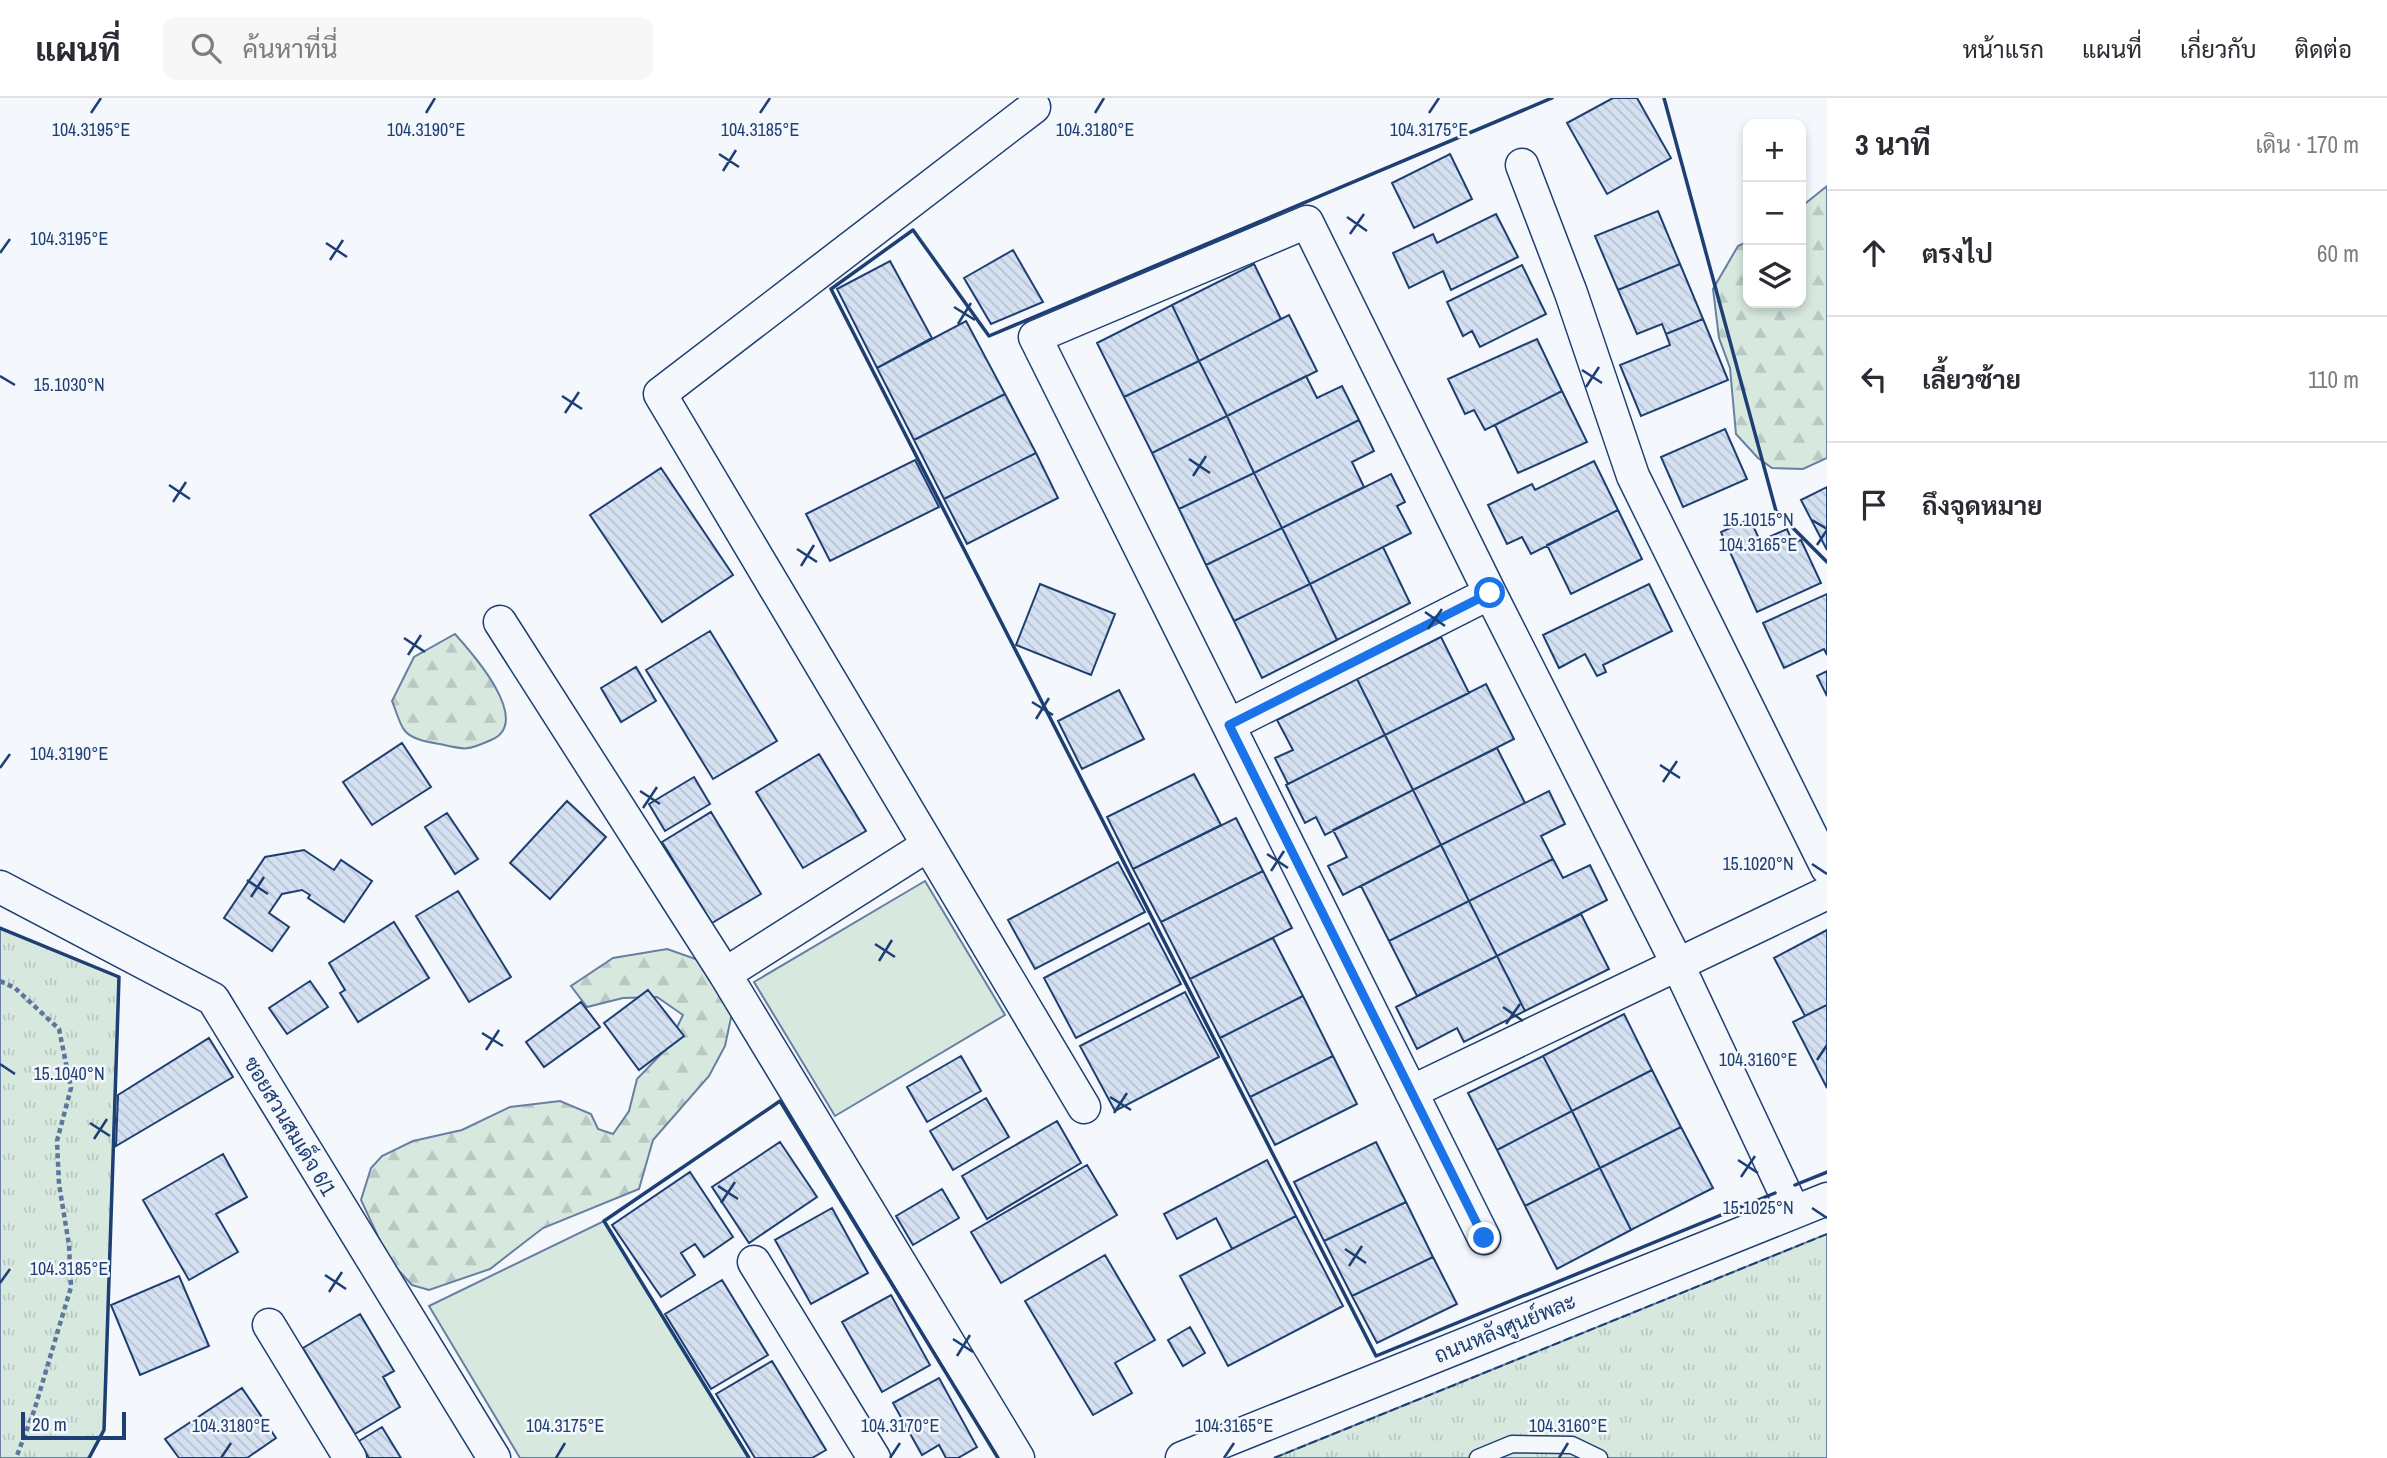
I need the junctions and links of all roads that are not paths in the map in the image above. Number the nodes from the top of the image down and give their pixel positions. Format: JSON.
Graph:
{"nodes":[{"id":1,"x":1034,"y":107,"type":"dead end"},
{"id":2,"x":1522,"y":165,"type":"dead end"},
{"id":3,"x":1490,"y":593,"type":"junction"},
{"id":4,"x":500,"y":622,"type":"dead end"},
{"id":5,"x":1229,"y":725,"type":"junction"},
{"id":6,"x":928,"y":845,"type":"junction"},
{"id":7,"x":1827,"y":868,"type":"edge"},
{"id":8,"x":0,"y":887,"type":"edge"},
{"id":9,"x":1827,"y":893,"type":"edge"},
{"id":10,"x":1677,"y":963,"type":"junction"},
{"id":11,"x":725,"y":974,"type":"junction"},
{"id":12,"x":1411,"y":1092,"type":"junction"},
{"id":13,"x":1084,"y":1107,"type":"dead end"},
{"id":14,"x":1827,"y":1199,"type":"edge"},
{"id":15,"x":1794,"y":1212,"type":"junction"},
{"id":16,"x":1484,"y":1238,"type":"dead end"},
{"id":17,"x":754,"y":1262,"type":"dead end"},
{"id":18,"x":269,"y":1325,"type":"dead end"},
{"id":19,"x":350,"y":1458,"type":"edge"},
{"id":20,"x":494,"y":1458,"type":"edge"},
{"id":21,"x":873,"y":1458,"type":"edge"},
{"id":22,"x":1018,"y":1458,"type":"edge"},
{"id":23,"x":1182,"y":1458,"type":"edge"},
{"id":24,"x":1479,"y":1458,"type":"edge"},
{"id":25,"x":1599,"y":1458,"type":"edge"}],
"edges":[{"from":1,"to":6,"type":"street"},
{"from":2,"to":7,"type":"street"},
{"from":3,"to":5,"type":"street"},
{"from":3,"to":5,"type":"street"},
{"from":3,"to":10,"type":"street"},
{"from":4,"to":11,"type":"street"},
{"from":5,"to":12,"type":"street"},
{"from":6,"to":11,"type":"street"},
{"from":6,"to":13,"type":"street"},
{"from":8,"to":20,"type":"street","name":"ซอยสวนสมเด็จ 6/1"},
{"from":9,"to":10,"type":"street"},
{"from":10,"to":12,"type":"street"},
{"from":10,"to":15,"type":"street"},
{"from":11,"to":22,"type":"street"},
{"from":12,"to":16,"type":"street"},
{"from":14,"to":15,"type":"street","name":"ถนนหลังศูนย์พละ"},
{"from":15,"to":23,"type":"street","name":"ถนนหลังศูนย์พละ"},
{"from":17,"to":21,"type":"street"},
{"from":18,"to":19,"type":"street"},
{"from":24,"to":25,"type":"lane"}]}
